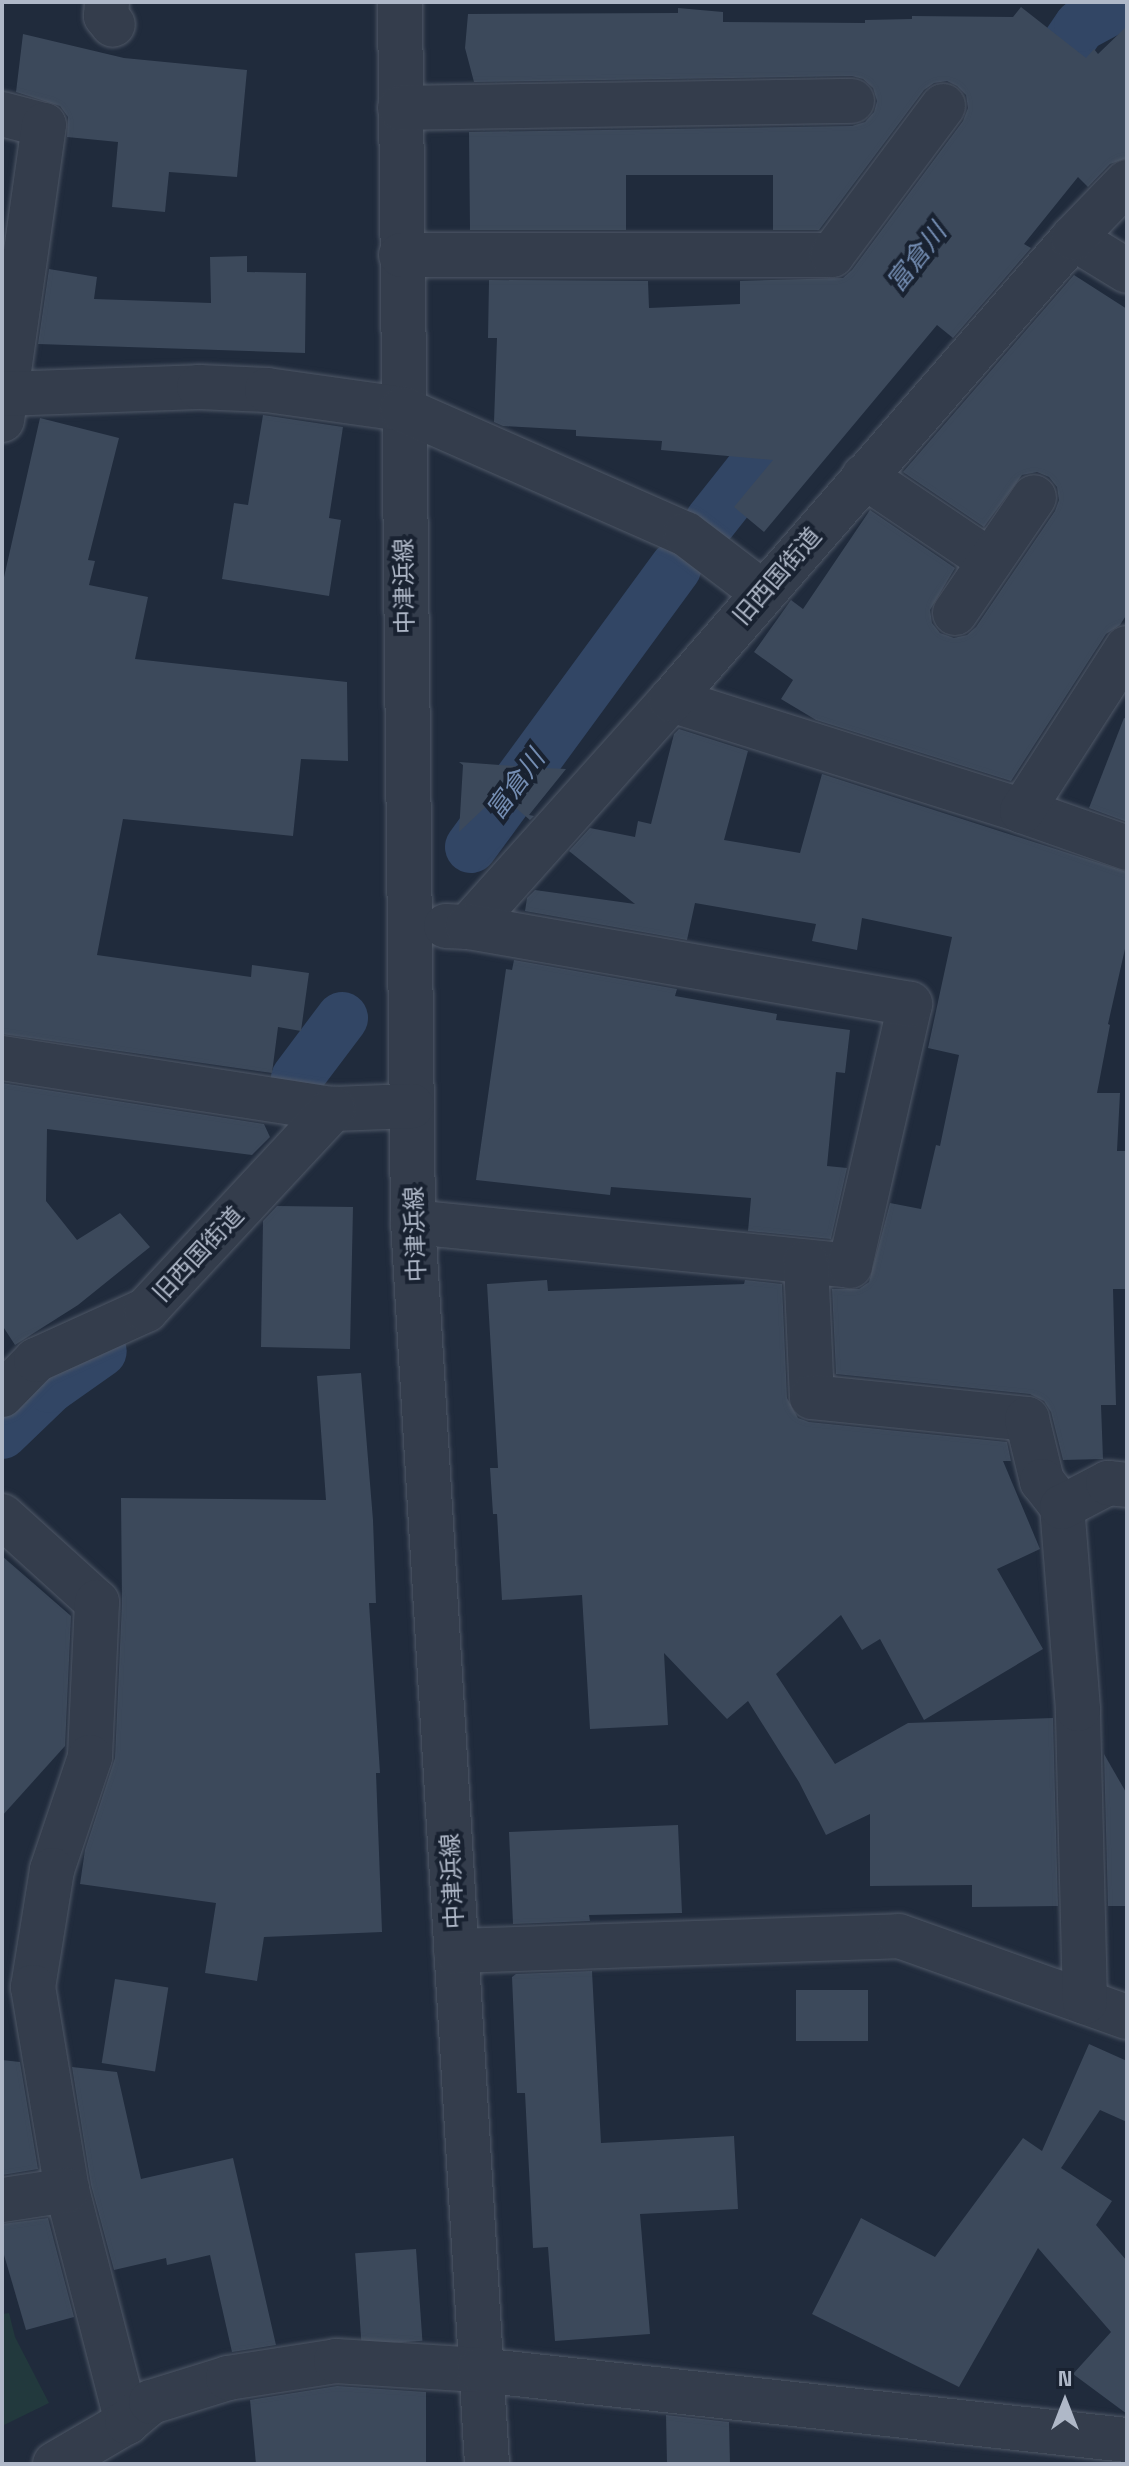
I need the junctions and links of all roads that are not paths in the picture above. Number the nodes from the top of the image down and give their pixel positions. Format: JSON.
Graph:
{"nodes":[{"id":1,"x":400,"y":2,"type":"edge"},
{"id":2,"x":852,"y":101,"type":"dead end"},
{"id":3,"x":943,"y":106,"type":"dead end"},
{"id":4,"x":400,"y":108,"type":"junction"},
{"id":5,"x":2,"y":114,"type":"edge"},
{"id":6,"x":1127,"y":182,"type":"edge"},
{"id":7,"x":1073,"y":238,"type":"junction"},
{"id":8,"x":401,"y":255,"type":"junction"},
{"id":9,"x":1127,"y":271,"type":"edge"},
{"id":10,"x":4,"y":403,"type":"edge"},
{"id":11,"x":402,"y":409,"type":"junction"},
{"id":12,"x":864,"y":476,"type":"junction"},
{"id":13,"x":1034,"y":497,"type":"dead end"},
{"id":14,"x":990,"y":561,"type":"junction"},
{"id":15,"x":762,"y":592,"type":"junction"},
{"id":16,"x":955,"y":613,"type":"dead end"},
{"id":17,"x":1127,"y":648,"type":"edge"},
{"id":18,"x":671,"y":700,"type":"junction"},
{"id":19,"x":1022,"y":811,"type":"junction"},
{"id":20,"x":1127,"y":848,"type":"edge"},
{"id":21,"x":407,"y":926,"type":"junction"},
{"id":22,"x":468,"y":927,"type":"junction"},
{"id":23,"x":2,"y":1058,"type":"edge"},
{"id":24,"x":412,"y":1106,"type":"junction"},
{"id":25,"x":333,"y":1109,"type":"junction"},
{"id":26,"x":413,"y":1222,"type":"junction"},
{"id":27,"x":806,"y":1262,"type":"junction"},
{"id":28,"x":2,"y":1395,"type":"edge"},
{"id":29,"x":1127,"y":1485,"type":"edge"},
{"id":30,"x":1062,"y":1507,"type":"junction"},
{"id":31,"x":2,"y":1516,"type":"edge"},
{"id":32,"x":456,"y":1951,"type":"junction"},
{"id":33,"x":1085,"y":2002,"type":"junction"},
{"id":34,"x":1127,"y":2017,"type":"edge"},
{"id":35,"x":67,"y":2190,"type":"junction"},
{"id":36,"x":2,"y":2200,"type":"edge"},
{"id":37,"x":479,"y":2370,"type":"junction"},
{"id":38,"x":127,"y":2422,"type":"junction"},
{"id":39,"x":1127,"y":2440,"type":"edge"},
{"id":40,"x":55,"y":2464,"type":"edge"},
{"id":41,"x":487,"y":2464,"type":"edge"}],
"edges":[{"from":1,"to":4,"type":"street","name":"中津浜線"},
{"from":2,"to":4,"type":"street"},
{"from":3,"to":8,"type":"street"},
{"from":4,"to":8,"type":"street","name":"中津浜線"},
{"from":5,"to":10,"type":"street"},
{"from":6,"to":7,"type":"street","name":"旧西国街道"},
{"from":7,"to":9,"type":"street"},
{"from":7,"to":12,"type":"street","name":"旧西国街道"},
{"from":8,"to":11,"type":"street","name":"中津浜線"},
{"from":10,"to":11,"type":"street"},
{"from":11,"to":15,"type":"street"},
{"from":11,"to":21,"type":"street","name":"中津浜線"},
{"from":12,"to":14,"type":"street"},
{"from":12,"to":15,"type":"street","name":"旧西国街道"},
{"from":13,"to":14,"type":"street"},
{"from":14,"to":16,"type":"street"},
{"from":15,"to":18,"type":"street","name":"旧西国街道"},
{"from":17,"to":19,"type":"street"},
{"from":18,"to":19,"type":"street"},
{"from":18,"to":22,"type":"street","name":"旧西国街道"},
{"from":19,"to":20,"type":"street"},
{"from":21,"to":22,"type":"street"},
{"from":21,"to":24,"type":"street","name":"中津浜線"},
{"from":22,"to":27,"type":"street"},
{"from":23,"to":25,"type":"street"},
{"from":24,"to":25,"type":"street"},
{"from":24,"to":26,"type":"street","name":"中津浜線"},
{"from":25,"to":28,"type":"street","name":"旧西国街道"},
{"from":26,"to":27,"type":"street"},
{"from":26,"to":32,"type":"street","name":"中津浜線"},
{"from":27,"to":30,"type":"street"},
{"from":29,"to":30,"type":"street"},
{"from":30,"to":33,"type":"street"},
{"from":31,"to":35,"type":"street"},
{"from":32,"to":33,"type":"street"},
{"from":32,"to":37,"type":"street","name":"中津浜線"},
{"from":33,"to":34,"type":"street"},
{"from":35,"to":36,"type":"street"},
{"from":35,"to":38,"type":"street"},
{"from":37,"to":38,"type":"street"},
{"from":37,"to":39,"type":"street"},
{"from":37,"to":41,"type":"street","name":"中津浜線"},
{"from":38,"to":40,"type":"street"}]}
